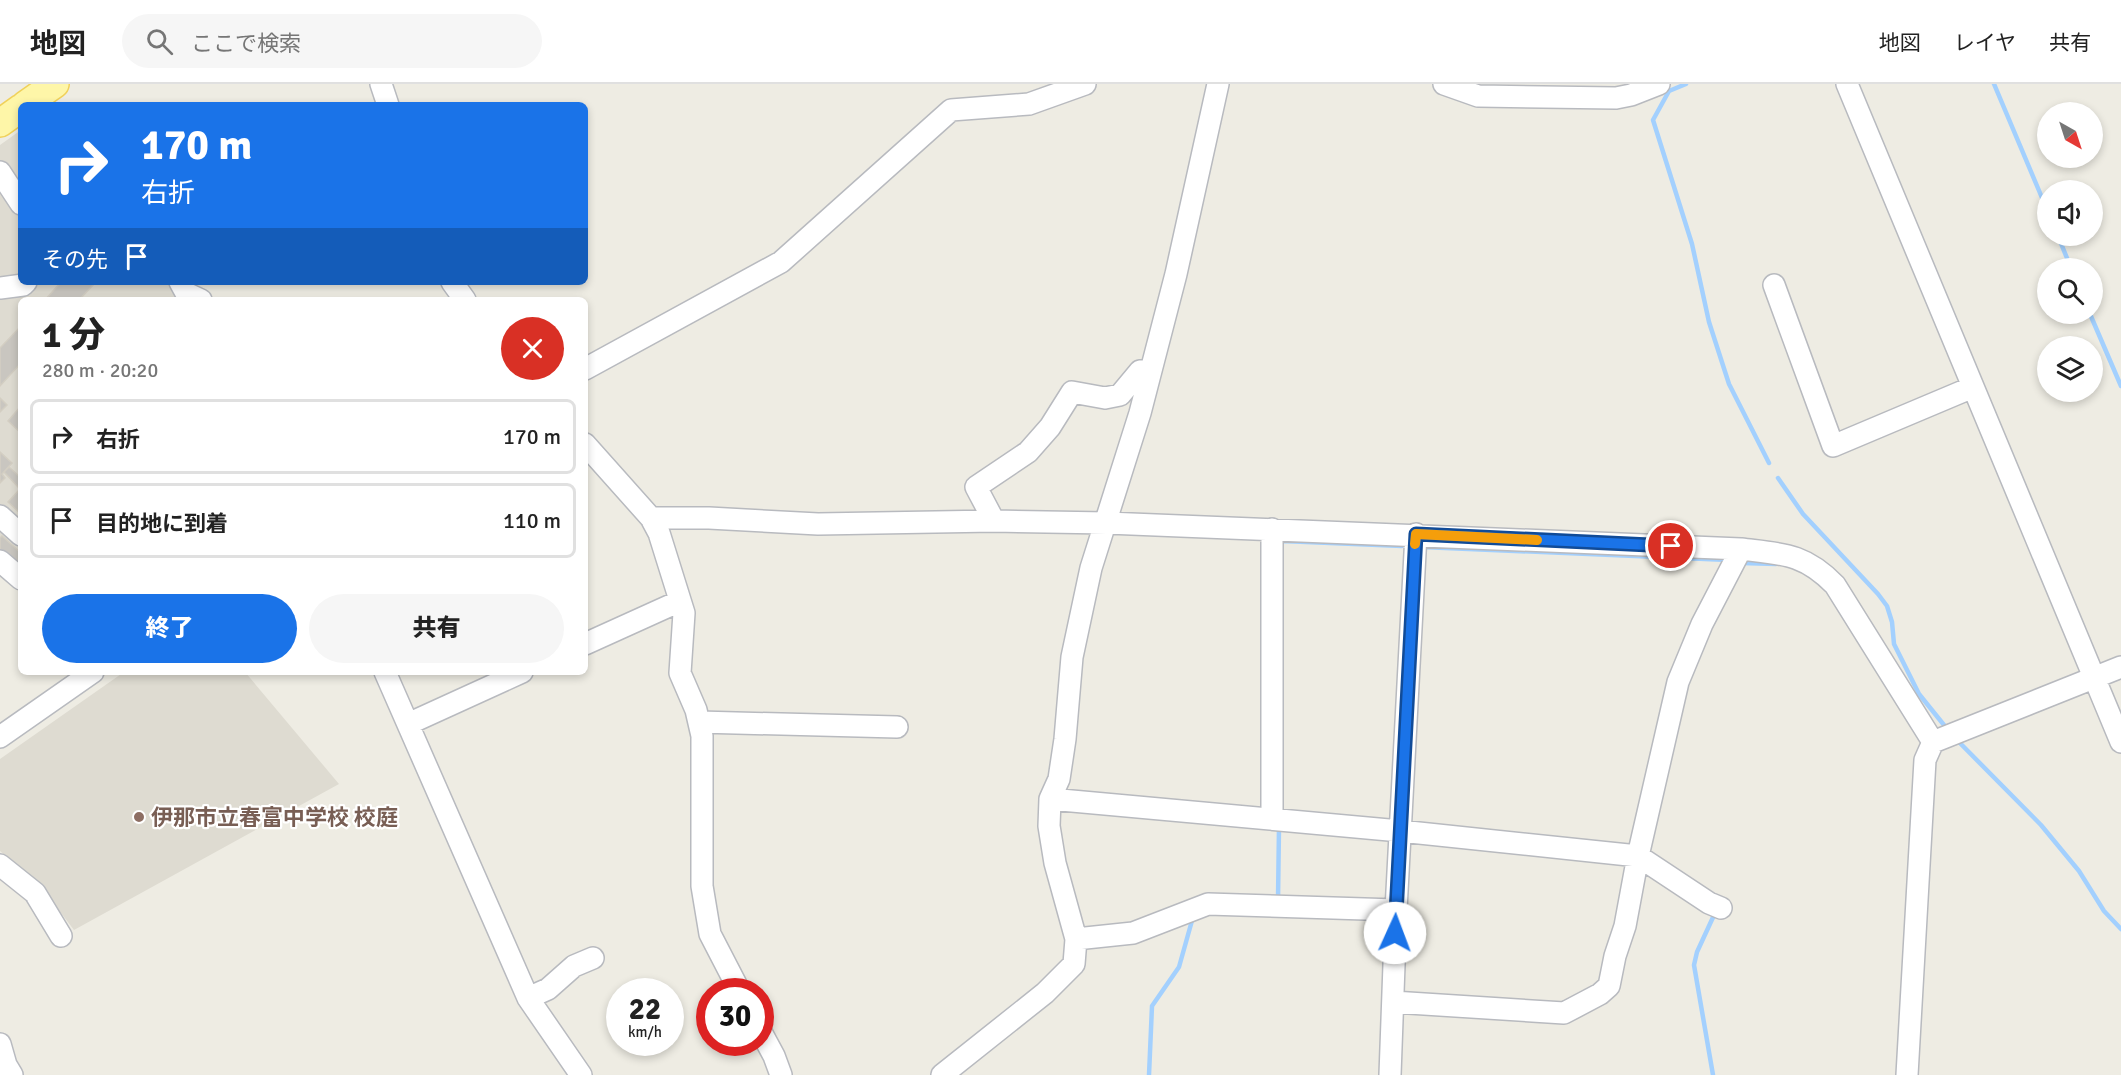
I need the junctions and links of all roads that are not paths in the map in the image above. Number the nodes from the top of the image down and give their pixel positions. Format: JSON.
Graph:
{"nodes":[{"id":1,"x":55,"y":84,"type":"edge"},
{"id":2,"x":381,"y":84,"type":"edge"},
{"id":3,"x":1085,"y":84,"type":"edge"},
{"id":4,"x":1218,"y":84,"type":"edge"},
{"id":5,"x":1444,"y":84,"type":"edge"},
{"id":6,"x":1659,"y":84,"type":"edge"},
{"id":7,"x":1846,"y":84,"type":"edge"},
{"id":8,"x":29,"y":102,"type":"edge"},
{"id":9,"x":387,"y":102,"type":"edge"},
{"id":10,"x":18,"y":110,"type":"edge"},
{"id":11,"x":0,"y":123,"type":"edge"},
{"id":12,"x":0,"y":172,"type":"edge"},
{"id":13,"x":18,"y":199,"type":"edge"},
{"id":14,"x":23,"y":285,"type":"edge"},
{"id":15,"x":1774,"y":285,"type":"dead end"},
{"id":16,"x":0,"y":288,"type":"edge"},
{"id":17,"x":588,"y":367,"type":"edge"},
{"id":18,"x":1151,"y":370,"type":"junction"},
{"id":19,"x":1973,"y":387,"type":"junction"},
{"id":20,"x":588,"y":447,"type":"edge"},
{"id":21,"x":0,"y":516,"type":"edge"},
{"id":22,"x":651,"y":518,"type":"junction"},
{"id":23,"x":994,"y":521,"type":"junction"},
{"id":24,"x":1107,"y":523,"type":"junction"},
{"id":25,"x":1272,"y":529,"type":"junction"},
{"id":26,"x":18,"y":532,"type":"edge"},
{"id":27,"x":1416,"y":534,"type":"junction"},
{"id":28,"x":1741,"y":549,"type":"junction"},
{"id":29,"x":0,"y":561,"type":"edge"},
{"id":30,"x":18,"y":576,"type":"edge"},
{"id":31,"x":680,"y":601,"type":"junction"},
{"id":32,"x":588,"y":643,"type":"edge"},
{"id":33,"x":2121,"y":667,"type":"edge"},
{"id":34,"x":89,"y":675,"type":"edge"},
{"id":35,"x":386,"y":675,"type":"edge"},
{"id":36,"x":515,"y":675,"type":"edge"},
{"id":37,"x":2094,"y":678,"type":"junction"},
{"id":38,"x":699,"y":722,"type":"junction"},
{"id":39,"x":408,"y":724,"type":"junction"},
{"id":40,"x":897,"y":727,"type":"dead end"},
{"id":41,"x":0,"y":737,"type":"edge"},
{"id":42,"x":1944,"y":738,"type":"junction"},
{"id":43,"x":2121,"y":741,"type":"edge"},
{"id":44,"x":1050,"y":799,"type":"junction"},
{"id":45,"x":1272,"y":819,"type":"junction"},
{"id":46,"x":1400,"y":831,"type":"junction"},
{"id":47,"x":1638,"y":856,"type":"junction"},
{"id":48,"x":0,"y":865,"type":"edge"},
{"id":49,"x":1718,"y":907,"type":"dead end"},
{"id":50,"x":1396,"y":910,"type":"junction"},
{"id":51,"x":61,"y":936,"type":"dead end"},
{"id":52,"x":1076,"y":939,"type":"junction"},
{"id":53,"x":593,"y":958,"type":"dead end"},
{"id":54,"x":733,"y":978,"type":"edge"},
{"id":55,"x":528,"y":998,"type":"junction"},
{"id":56,"x":1393,"y":1002,"type":"junction"},
{"id":57,"x":0,"y":1044,"type":"edge"},
{"id":58,"x":772,"y":1056,"type":"edge"},
{"id":59,"x":12,"y":1075,"type":"edge"},
{"id":60,"x":581,"y":1075,"type":"edge"},
{"id":61,"x":781,"y":1075,"type":"edge"},
{"id":62,"x":942,"y":1075,"type":"edge"},
{"id":63,"x":1390,"y":1075,"type":"edge"},
{"id":64,"x":1907,"y":1075,"type":"edge"}],
"edges":[{"from":1,"to":8,"type":"main road"},
{"from":2,"to":9,"type":"street"},
{"from":3,"to":17,"type":"street"},
{"from":4,"to":18,"type":"street"},
{"from":5,"to":6,"type":"street"},
{"from":7,"to":19,"type":"street"},
{"from":10,"to":11,"type":"main road"},
{"from":12,"to":13,"type":"street"},
{"from":14,"to":16,"type":"street"},
{"from":15,"to":19,"type":"street"},
{"from":18,"to":23,"type":"street"},
{"from":18,"to":24,"type":"street"},
{"from":19,"to":37,"type":"street"},
{"from":20,"to":22,"type":"street"},
{"from":21,"to":26,"type":"street"},
{"from":22,"to":23,"type":"street"},
{"from":22,"to":31,"type":"street"},
{"from":23,"to":24,"type":"street"},
{"from":24,"to":25,"type":"street"},
{"from":24,"to":44,"type":"street"},
{"from":25,"to":27,"type":"street"},
{"from":25,"to":45,"type":"street"},
{"from":27,"to":28,"type":"street"},
{"from":27,"to":46,"type":"street"},
{"from":28,"to":42,"type":"street"},
{"from":28,"to":47,"type":"street"},
{"from":29,"to":30,"type":"street"},
{"from":31,"to":32,"type":"street"},
{"from":31,"to":38,"type":"street"},
{"from":33,"to":37,"type":"street"},
{"from":34,"to":41,"type":"street"},
{"from":35,"to":39,"type":"street"},
{"from":36,"to":39,"type":"street"},
{"from":37,"to":42,"type":"street"},
{"from":37,"to":43,"type":"street"},
{"from":38,"to":40,"type":"street"},
{"from":38,"to":54,"type":"street"},
{"from":39,"to":55,"type":"street"},
{"from":42,"to":64,"type":"street"},
{"from":44,"to":45,"type":"street"},
{"from":44,"to":52,"type":"street"},
{"from":45,"to":46,"type":"street"},
{"from":46,"to":47,"type":"street"},
{"from":46,"to":50,"type":"street"},
{"from":47,"to":49,"type":"street"},
{"from":47,"to":56,"type":"street"},
{"from":48,"to":51,"type":"street"},
{"from":50,"to":52,"type":"street"},
{"from":50,"to":56,"type":"street"},
{"from":52,"to":62,"type":"street"},
{"from":53,"to":55,"type":"street"},
{"from":55,"to":60,"type":"street"},
{"from":56,"to":63,"type":"street"},
{"from":57,"to":59,"type":"street"},
{"from":58,"to":61,"type":"street"}]}
